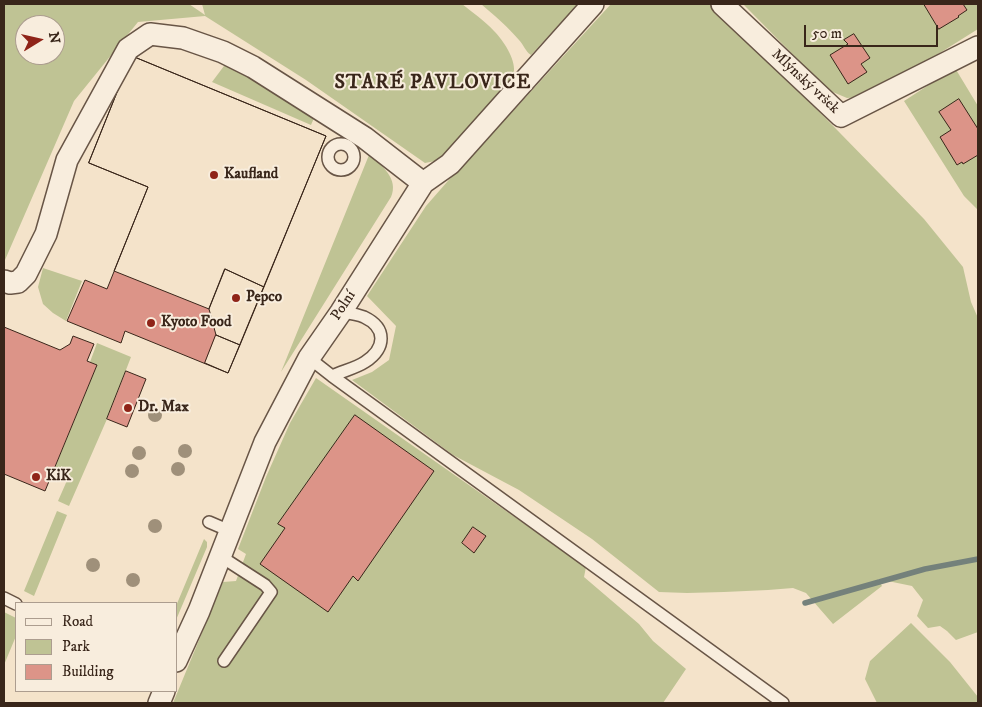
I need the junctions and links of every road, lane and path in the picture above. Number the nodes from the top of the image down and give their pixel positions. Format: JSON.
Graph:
{"nodes":[{"id":1,"x":593,"y":4,"type":"edge"},
{"id":2,"x":722,"y":4,"type":"edge"},
{"id":3,"x":978,"y":47,"type":"edge"},
{"id":4,"x":422,"y":183,"type":"junction"},
{"id":5,"x":4,"y":281,"type":"edge"},
{"id":6,"x":341,"y":312,"type":"junction"},
{"id":7,"x":309,"y":358,"type":"junction"},
{"id":8,"x":332,"y":376,"type":"junction"},
{"id":9,"x":209,"y":522,"type":"dead end"},
{"id":10,"x":230,"y":531,"type":"junction"},
{"id":11,"x":220,"y":556,"type":"junction"},
{"id":12,"x":178,"y":657,"type":"edge"},
{"id":13,"x":224,"y":662,"type":"dead end"},
{"id":14,"x":783,"y":703,"type":"edge"}],
"edges":[{"from":1,"to":4,"type":"street","name":"Polní"},
{"from":2,"to":3,"type":"street","name":"Mlýnský vršek"},
{"from":4,"to":5,"type":"street"},
{"from":4,"to":6,"type":"street","name":"Polní"},
{"from":6,"to":7,"type":"street","name":"Polní"},
{"from":6,"to":8,"type":"lane"},
{"from":7,"to":8,"type":"lane"},
{"from":7,"to":10,"type":"street","name":"Polní"},
{"from":8,"to":14,"type":"lane"},
{"from":9,"to":10,"type":"lane"},
{"from":10,"to":11,"type":"street","name":"Polní"},
{"from":11,"to":12,"type":"street","name":"Polní"},
{"from":11,"to":13,"type":"lane"}]}
